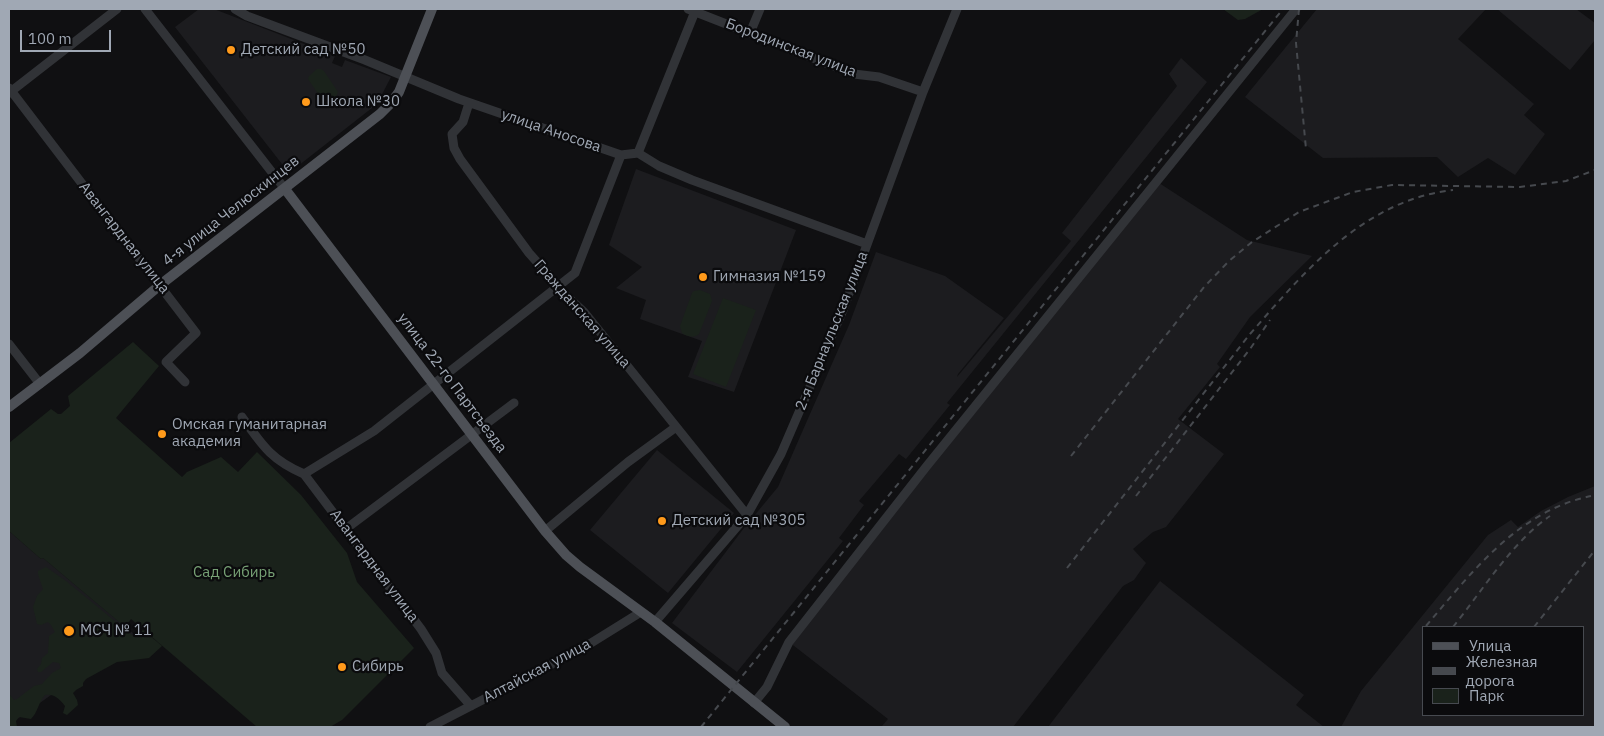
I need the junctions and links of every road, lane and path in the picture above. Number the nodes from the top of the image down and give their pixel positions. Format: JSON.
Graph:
{"nodes":[{"id":1,"x":118,"y":9,"type":"edge"},
{"id":2,"x":145,"y":9,"type":"edge"},
{"id":3,"x":235,"y":9,"type":"edge"},
{"id":4,"x":432,"y":9,"type":"edge"},
{"id":5,"x":760,"y":9,"type":"edge"},
{"id":6,"x":957,"y":9,"type":"edge"},
{"id":7,"x":1296,"y":9,"type":"edge"},
{"id":8,"x":693,"y":10,"type":"edge"},
{"id":9,"x":750,"y":33,"type":"junction"},
{"id":10,"x":406,"y":76,"type":"junction"},
{"id":11,"x":9,"y":91,"type":"edge"},
{"id":12,"x":923,"y":92,"type":"junction"},
{"id":13,"x":469,"y":103,"type":"junction"},
{"id":14,"x":638,"y":153,"type":"junction"},
{"id":15,"x":621,"y":155,"type":"junction"},
{"id":16,"x":285,"y":189,"type":"junction"},
{"id":17,"x":868,"y":244,"type":"junction"},
{"id":18,"x":160,"y":285,"type":"junction"},
{"id":19,"x":556,"y":286,"type":"junction"},
{"id":20,"x":9,"y":344,"type":"edge"},
{"id":21,"x":186,"y":382,"type":"dead end"},
{"id":22,"x":40,"y":384,"type":"junction"},
{"id":23,"x":433,"y":384,"type":"junction"},
{"id":24,"x":514,"y":403,"type":"dead end"},
{"id":25,"x":9,"y":407,"type":"edge"},
{"id":26,"x":242,"y":416,"type":"dead end"},
{"id":27,"x":676,"y":427,"type":"junction"},
{"id":28,"x":471,"y":434,"type":"junction"},
{"id":29,"x":304,"y":474,"type":"junction"},
{"id":30,"x":747,"y":514,"type":"junction"},
{"id":31,"x":347,"y":528,"type":"junction"},
{"id":32,"x":545,"y":531,"type":"junction"},
{"id":33,"x":641,"y":612,"type":"junction"},
{"id":34,"x":654,"y":622,"type":"junction"},
{"id":35,"x":754,"y":703,"type":"junction"},
{"id":36,"x":471,"y":706,"type":"junction"},
{"id":37,"x":430,"y":727,"type":"edge"},
{"id":38,"x":785,"y":727,"type":"edge"}],
"edges":[{"from":1,"to":11,"type":"street"},
{"from":2,"to":16,"type":"street","name":"улица 22-го Партсъезда"},
{"from":3,"to":10,"type":"street","name":"улица Аносова"},
{"from":4,"to":10,"type":"main road","name":"4-я улица Челюскинцев"},
{"from":5,"to":9,"type":"street"},
{"from":6,"to":12,"type":"street","name":"2-я Барнаульская улица"},
{"from":7,"to":35,"type":"street"},
{"from":8,"to":9,"type":"street","name":"Бородинская улица"},
{"from":8,"to":14,"type":"street"},
{"from":9,"to":12,"type":"street","name":"Бородинская улица"},
{"from":10,"to":13,"type":"street","name":"улица Аносова"},
{"from":10,"to":16,"type":"main road","name":"4-я улица Челюскинцев"},
{"from":11,"to":18,"type":"street","name":"Авангардная улица"},
{"from":12,"to":17,"type":"street","name":"2-я Барнаульская улица"},
{"from":13,"to":15,"type":"street","name":"улица Аносова"},
{"from":13,"to":19,"type":"street","name":"Гражданская улица"},
{"from":14,"to":15,"type":"street","name":"улица Аносова"},
{"from":14,"to":17,"type":"street"},
{"from":15,"to":19,"type":"street"},
{"from":16,"to":18,"type":"main road","name":"4-я улица Челюскинцев"},
{"from":16,"to":23,"type":"main road","name":"улица 22-го Партсъезда"},
{"from":17,"to":30,"type":"street","name":"2-я Барнаульская улица"},
{"from":18,"to":21,"type":"street","name":"Авангардная улица"},
{"from":18,"to":22,"type":"main road","name":"4-я улица Челюскинцев"},
{"from":19,"to":23,"type":"street"},
{"from":19,"to":27,"type":"street","name":"Гражданская улица"},
{"from":20,"to":22,"type":"street"},
{"from":22,"to":25,"type":"main road","name":"4-я улица Челюскинцев"},
{"from":23,"to":28,"type":"main road","name":"улица 22-го Партсъезда"},
{"from":23,"to":29,"type":"street"},
{"from":24,"to":28,"type":"street"},
{"from":26,"to":29,"type":"street","name":"Авангардная улица"},
{"from":27,"to":30,"type":"street","name":"Гражданская улица"},
{"from":27,"to":32,"type":"street"},
{"from":28,"to":31,"type":"street"},
{"from":28,"to":32,"type":"main road","name":"улица 22-го Партсъезда"},
{"from":29,"to":31,"type":"street","name":"Авангардная улица"},
{"from":30,"to":34,"type":"street","name":"2-я Барнаульская улица"},
{"from":31,"to":36,"type":"street","name":"Авангардная улица"},
{"from":32,"to":33,"type":"main road","name":"улица 22-го Партсъезда"},
{"from":33,"to":34,"type":"main road","name":"улица 22-го Партсъезда"},
{"from":33,"to":36,"type":"street","name":"Алтайская улица"},
{"from":34,"to":35,"type":"main road","name":"улица 22-го Партсъезда"},
{"from":35,"to":38,"type":"main road","name":"улица 22-го Партсъезда"},
{"from":36,"to":37,"type":"street","name":"Алтайская улица"}]}
